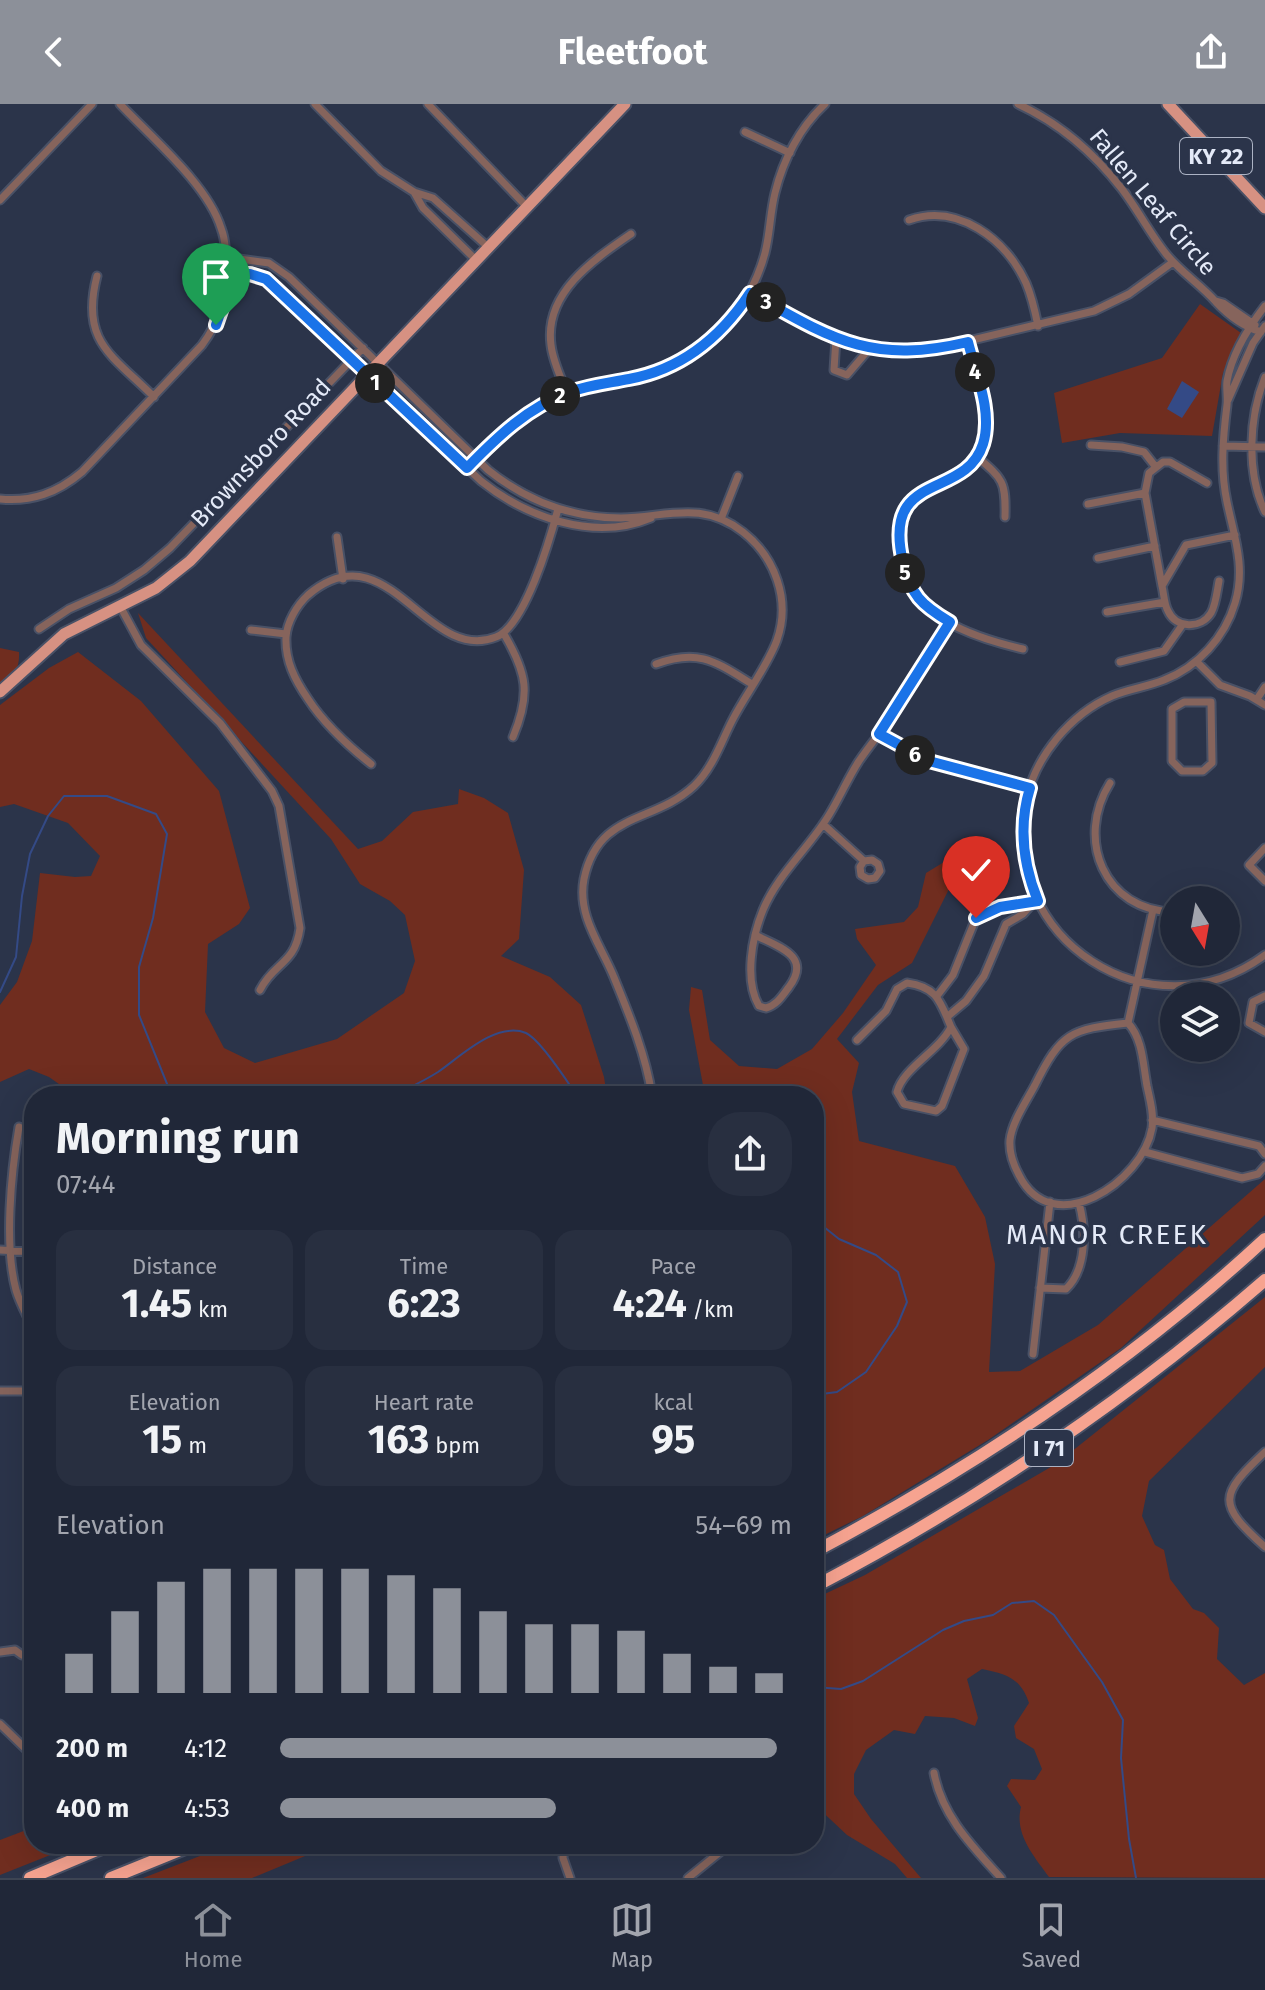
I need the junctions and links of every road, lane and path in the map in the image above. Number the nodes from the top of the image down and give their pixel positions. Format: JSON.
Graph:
{"nodes":[{"id":1,"x":92,"y":104,"type":"edge"},
{"id":2,"x":120,"y":104,"type":"edge"},
{"id":3,"x":315,"y":104,"type":"edge"},
{"id":4,"x":428,"y":104,"type":"edge"},
{"id":5,"x":625,"y":104,"type":"edge"},
{"id":6,"x":825,"y":104,"type":"edge"},
{"id":7,"x":1018,"y":104,"type":"edge"},
{"id":8,"x":1168,"y":104,"type":"edge"},
{"id":9,"x":745,"y":132,"type":"dead end"},
{"id":10,"x":790,"y":153,"type":"junction"},
{"id":11,"x":414,"y":192,"type":"junction"},
{"id":12,"x":0,"y":200,"type":"edge"},
{"id":13,"x":527,"y":207,"type":"junction"},
{"id":14,"x":1265,"y":208,"type":"edge"},
{"id":15,"x":909,"y":220,"type":"dead end"},
{"id":16,"x":631,"y":234,"type":"dead end"},
{"id":17,"x":488,"y":247,"type":"junction"},
{"id":18,"x":225,"y":257,"type":"junction"},
{"id":19,"x":476,"y":260,"type":"junction"},
{"id":20,"x":1173,"y":262,"type":"junction"},
{"id":21,"x":274,"y":266,"type":"junction"},
{"id":22,"x":226,"y":274,"type":"junction"},
{"id":23,"x":97,"y":276,"type":"dead end"},
{"id":24,"x":266,"y":279,"type":"junction"},
{"id":25,"x":750,"y":293,"type":"junction"},
{"id":26,"x":1265,"y":306,"type":"edge"},
{"id":27,"x":333,"y":319,"type":"junction"},
{"id":28,"x":1251,"y":325,"type":"junction"},
{"id":29,"x":1038,"y":326,"type":"junction"},
{"id":30,"x":1263,"y":329,"type":"edge"},
{"id":31,"x":321,"y":332,"type":"junction"},
{"id":32,"x":836,"y":338,"type":"junction"},
{"id":33,"x":968,"y":342,"type":"junction"},
{"id":34,"x":363,"y":348,"type":"junction"},
{"id":35,"x":870,"y":348,"type":"junction"},
{"id":36,"x":350,"y":360,"type":"junction"},
{"id":37,"x":378,"y":362,"type":"junction"},
{"id":38,"x":366,"y":374,"type":"junction"},
{"id":39,"x":1265,"y":377,"type":"edge"},
{"id":40,"x":567,"y":393,"type":"junction"},
{"id":41,"x":154,"y":397,"type":"junction"},
{"id":42,"x":1227,"y":402,"type":"junction"},
{"id":43,"x":1091,"y":445,"type":"dead end"},
{"id":44,"x":1223,"y":446,"type":"junction"},
{"id":45,"x":1253,"y":447,"type":"junction"},
{"id":46,"x":1265,"y":447,"type":"edge"},
{"id":47,"x":976,"y":456,"type":"junction"},
{"id":48,"x":476,"y":458,"type":"junction"},
{"id":49,"x":1155,"y":466,"type":"junction"},
{"id":50,"x":467,"y":468,"type":"junction"},
{"id":51,"x":738,"y":476,"type":"dead end"},
{"id":52,"x":1207,"y":483,"type":"dead end"},
{"id":53,"x":1145,"y":493,"type":"junction"},
{"id":54,"x":0,"y":499,"type":"edge"},
{"id":55,"x":1088,"y":504,"type":"dead end"},
{"id":56,"x":558,"y":509,"type":"junction"},
{"id":57,"x":1265,"y":512,"type":"edge"},
{"id":58,"x":656,"y":515,"type":"junction"},
{"id":59,"x":1005,"y":517,"type":"dead end"},
{"id":60,"x":721,"y":519,"type":"junction"},
{"id":61,"x":555,"y":521,"type":"junction"},
{"id":62,"x":1235,"y":535,"type":"junction"},
{"id":63,"x":337,"y":537,"type":"dead end"},
{"id":64,"x":1155,"y":546,"type":"junction"},
{"id":65,"x":1098,"y":558,"type":"dead end"},
{"id":66,"x":343,"y":579,"type":"junction"},
{"id":67,"x":1219,"y":581,"type":"dead end"},
{"id":68,"x":1162,"y":586,"type":"junction"},
{"id":69,"x":1165,"y":602,"type":"junction"},
{"id":70,"x":120,"y":606,"type":"junction"},
{"id":71,"x":1107,"y":612,"type":"dead end"},
{"id":72,"x":950,"y":622,"type":"junction"},
{"id":73,"x":1183,"y":624,"type":"junction"},
{"id":74,"x":39,"y":629,"type":"dead end"},
{"id":75,"x":251,"y":630,"type":"dead end"},
{"id":76,"x":286,"y":634,"type":"junction"},
{"id":77,"x":504,"y":634,"type":"junction"},
{"id":78,"x":1023,"y":649,"type":"dead end"},
{"id":79,"x":1196,"y":661,"type":"junction"},
{"id":80,"x":1120,"y":662,"type":"dead end"},
{"id":81,"x":656,"y":664,"type":"dead end"},
{"id":82,"x":752,"y":684,"type":"junction"},
{"id":83,"x":1220,"y":685,"type":"junction"},
{"id":84,"x":1265,"y":687,"type":"edge"},
{"id":85,"x":0,"y":692,"type":"edge"},
{"id":86,"x":1257,"y":699,"type":"junction"},
{"id":87,"x":1211,"y":702,"type":"junction"},
{"id":88,"x":1265,"y":705,"type":"edge"},
{"id":89,"x":879,"y":734,"type":"junction"},
{"id":90,"x":513,"y":737,"type":"dead end"},
{"id":91,"x":371,"y":764,"type":"dead end"},
{"id":92,"x":1110,"y":783,"type":"dead end"},
{"id":93,"x":1030,"y":788,"type":"junction"},
{"id":94,"x":823,"y":824,"type":"junction"},
{"id":95,"x":1265,"y":848,"type":"edge"},
{"id":96,"x":864,"y":861,"type":"dead end"},
{"id":97,"x":1265,"y":881,"type":"edge"},
{"id":98,"x":1035,"y":902,"type":"junction"},
{"id":99,"x":996,"y":908,"type":"junction"},
{"id":100,"x":1153,"y":910,"type":"junction"},
{"id":101,"x":1160,"y":911,"type":"edge"},
{"id":102,"x":1006,"y":924,"type":"junction"},
{"id":103,"x":755,"y":935,"type":"junction"},
{"id":104,"x":1265,"y":955,"type":"edge"},
{"id":105,"x":1137,"y":981,"type":"junction"},
{"id":106,"x":260,"y":990,"type":"dead end"},
{"id":107,"x":937,"y":996,"type":"junction"},
{"id":108,"x":1265,"y":996,"type":"edge"},
{"id":109,"x":947,"y":1017,"type":"junction"},
{"id":110,"x":1128,"y":1023,"type":"junction"},
{"id":111,"x":951,"y":1027,"type":"junction"},
{"id":112,"x":1265,"y":1032,"type":"edge"},
{"id":113,"x":857,"y":1040,"type":"dead end"},
{"id":114,"x":650,"y":1086,"type":"edge"},
{"id":115,"x":1152,"y":1120,"type":"junction"},
{"id":116,"x":19,"y":1127,"type":"dead end"},
{"id":117,"x":1145,"y":1152,"type":"junction"},
{"id":118,"x":1265,"y":1154,"type":"edge"},
{"id":119,"x":1265,"y":1166,"type":"edge"},
{"id":120,"x":1050,"y":1202,"type":"junction"},
{"id":121,"x":1079,"y":1203,"type":"junction"},
{"id":122,"x":1265,"y":1239,"type":"edge"},
{"id":123,"x":0,"y":1250,"type":"edge"},
{"id":124,"x":11,"y":1250,"type":"junction"},
{"id":125,"x":24,"y":1251,"type":"edge"},
{"id":126,"x":1265,"y":1280,"type":"edge"},
{"id":127,"x":1040,"y":1288,"type":"junction"},
{"id":128,"x":24,"y":1309,"type":"edge"},
{"id":129,"x":1033,"y":1354,"type":"dead end"},
{"id":130,"x":0,"y":1391,"type":"edge"},
{"id":131,"x":24,"y":1391,"type":"edge"},
{"id":132,"x":1265,"y":1452,"type":"edge"},
{"id":133,"x":824,"y":1546,"type":"edge"},
{"id":134,"x":1265,"y":1547,"type":"edge"},
{"id":135,"x":824,"y":1581,"type":"edge"},
{"id":136,"x":0,"y":1652,"type":"edge"},
{"id":137,"x":22,"y":1655,"type":"dead end"},
{"id":138,"x":0,"y":1724,"type":"edge"},
{"id":139,"x":24,"y":1747,"type":"edge"},
{"id":140,"x":934,"y":1773,"type":"dead end"},
{"id":141,"x":87,"y":1854,"type":"edge"},
{"id":142,"x":170,"y":1854,"type":"edge"},
{"id":143,"x":563,"y":1854,"type":"edge"},
{"id":144,"x":718,"y":1854,"type":"edge"},
{"id":145,"x":30,"y":1878,"type":"edge"},
{"id":146,"x":111,"y":1878,"type":"edge"},
{"id":147,"x":570,"y":1878,"type":"edge"},
{"id":148,"x":688,"y":1878,"type":"edge"},
{"id":149,"x":1001,"y":1878,"type":"edge"}],
"edges":[{"from":1,"to":12,"type":"street"},
{"from":2,"to":18,"type":"street"},
{"from":3,"to":11,"type":"street"},
{"from":4,"to":13,"type":"street"},
{"from":5,"to":13,"type":"main road","name":"Brownsboro Road"},
{"from":6,"to":10,"type":"street"},
{"from":7,"to":20,"type":"street","name":"Fallen Leaf Circle"},
{"from":8,"to":14,"type":"main road","number":"KY 22"},
{"from":9,"to":10,"type":"street"},
{"from":10,"to":25,"type":"street"},
{"from":11,"to":17,"type":"street"},
{"from":11,"to":19,"type":"street"},
{"from":13,"to":17,"type":"main road","name":"Brownsboro Road"},
{"from":15,"to":29,"type":"street"},
{"from":16,"to":40,"type":"street"},
{"from":17,"to":19,"type":"main road","name":"Brownsboro Road"},
{"from":18,"to":21,"type":"street"},
{"from":18,"to":22,"type":"street"},
{"from":19,"to":37,"type":"main road","name":"Brownsboro Road"},
{"from":20,"to":28,"type":"street","name":"Fallen Leaf Circle"},
{"from":20,"to":29,"type":"street"},
{"from":21,"to":24,"type":"street"},
{"from":21,"to":27,"type":"street"},
{"from":22,"to":24,"type":"street"},
{"from":22,"to":41,"type":"street"},
{"from":23,"to":41,"type":"street"},
{"from":24,"to":31,"type":"street"},
{"from":25,"to":32,"type":"street"},
{"from":25,"to":40,"type":"street"},
{"from":26,"to":28,"type":"street"},
{"from":27,"to":31,"type":"street"},
{"from":27,"to":34,"type":"street"},
{"from":28,"to":30,"type":"street","name":"Fallen Leaf Circle"},
{"from":28,"to":42,"type":"street"},
{"from":29,"to":33,"type":"street"},
{"from":30,"to":42,"type":"street"},
{"from":31,"to":36,"type":"street"},
{"from":32,"to":35,"type":"street"},
{"from":32,"to":35,"type":"street"},
{"from":33,"to":35,"type":"street"},
{"from":33,"to":47,"type":"street"},
{"from":34,"to":36,"type":"street"},
{"from":34,"to":37,"type":"street"},
{"from":36,"to":38,"type":"street"},
{"from":36,"to":74,"type":"street"},
{"from":37,"to":38,"type":"main road","name":"Brownsboro Road"},
{"from":37,"to":48,"type":"street"},
{"from":38,"to":50,"type":"street"},
{"from":38,"to":70,"type":"main road","name":"Brownsboro Road"},
{"from":39,"to":45,"type":"street"},
{"from":40,"to":48,"type":"street"},
{"from":41,"to":54,"type":"street"},
{"from":42,"to":44,"type":"street"},
{"from":43,"to":49,"type":"street"},
{"from":44,"to":45,"type":"street"},
{"from":44,"to":62,"type":"street"},
{"from":45,"to":46,"type":"street"},
{"from":45,"to":57,"type":"street"},
{"from":47,"to":59,"type":"street"},
{"from":47,"to":72,"type":"street"},
{"from":48,"to":50,"type":"street"},
{"from":48,"to":56,"type":"street"},
{"from":49,"to":52,"type":"street"},
{"from":49,"to":53,"type":"street"},
{"from":50,"to":61,"type":"street"},
{"from":51,"to":60,"type":"street"},
{"from":53,"to":55,"type":"street"},
{"from":53,"to":64,"type":"street"},
{"from":56,"to":58,"type":"street"},
{"from":56,"to":61,"type":"street"},
{"from":58,"to":60,"type":"street"},
{"from":58,"to":61,"type":"street"},
{"from":60,"to":82,"type":"street"},
{"from":61,"to":77,"type":"street"},
{"from":62,"to":68,"type":"street"},
{"from":62,"to":79,"type":"street"},
{"from":63,"to":66,"type":"street"},
{"from":64,"to":65,"type":"street"},
{"from":64,"to":68,"type":"street"},
{"from":66,"to":76,"type":"street"},
{"from":66,"to":77,"type":"street"},
{"from":67,"to":73,"type":"street"},
{"from":68,"to":69,"type":"street"},
{"from":69,"to":71,"type":"street"},
{"from":69,"to":73,"type":"street"},
{"from":70,"to":85,"type":"main road","name":"Brownsboro Road"},
{"from":70,"to":106,"type":"street"},
{"from":72,"to":78,"type":"street"},
{"from":72,"to":89,"type":"street"},
{"from":73,"to":80,"type":"street"},
{"from":75,"to":76,"type":"street"},
{"from":76,"to":91,"type":"street"},
{"from":77,"to":90,"type":"street"},
{"from":79,"to":83,"type":"street"},
{"from":79,"to":93,"type":"street"},
{"from":81,"to":82,"type":"street"},
{"from":82,"to":114,"type":"street"},
{"from":83,"to":86,"type":"street"},
{"from":83,"to":87,"type":"street"},
{"from":84,"to":86,"type":"street"},
{"from":86,"to":88,"type":"street"},
{"from":87,"to":87,"type":"street"},
{"from":89,"to":93,"type":"street"},
{"from":89,"to":94,"type":"street"},
{"from":92,"to":100,"type":"street"},
{"from":93,"to":98,"type":"street"},
{"from":94,"to":96,"type":"street"},
{"from":94,"to":103,"type":"street"},
{"from":95,"to":97,"type":"street"},
{"from":98,"to":99,"type":"street"},
{"from":98,"to":102,"type":"street"},
{"from":98,"to":105,"type":"street"},
{"from":99,"to":102,"type":"street"},
{"from":99,"to":107,"type":"street"},
{"from":100,"to":101,"type":"street"},
{"from":100,"to":105,"type":"street"},
{"from":102,"to":109,"type":"street"},
{"from":103,"to":103,"type":"street"},
{"from":104,"to":105,"type":"street"},
{"from":105,"to":110,"type":"street"},
{"from":107,"to":109,"type":"street"},
{"from":107,"to":113,"type":"street"},
{"from":108,"to":112,"type":"street"},
{"from":109,"to":111,"type":"street"},
{"from":110,"to":115,"type":"street"},
{"from":110,"to":120,"type":"street"},
{"from":111,"to":111,"type":"street"},
{"from":115,"to":117,"type":"street"},
{"from":115,"to":118,"type":"street"},
{"from":116,"to":124,"type":"street"},
{"from":117,"to":119,"type":"street"},
{"from":117,"to":121,"type":"street"},
{"from":120,"to":121,"type":"street"},
{"from":120,"to":127,"type":"street"},
{"from":121,"to":127,"type":"street"},
{"from":122,"to":133,"type":"highway","number":"I 71"},
{"from":123,"to":124,"type":"street"},
{"from":124,"to":125,"type":"street"},
{"from":124,"to":128,"type":"street"},
{"from":126,"to":135,"type":"highway","number":"I 71"},
{"from":127,"to":129,"type":"street"},
{"from":130,"to":131,"type":"street"},
{"from":132,"to":134,"type":"street"},
{"from":136,"to":137,"type":"street"},
{"from":138,"to":139,"type":"street"},
{"from":140,"to":149,"type":"street"},
{"from":141,"to":145,"type":"highway"},
{"from":142,"to":146,"type":"highway"},
{"from":143,"to":147,"type":"street"},
{"from":144,"to":148,"type":"street"}]}
